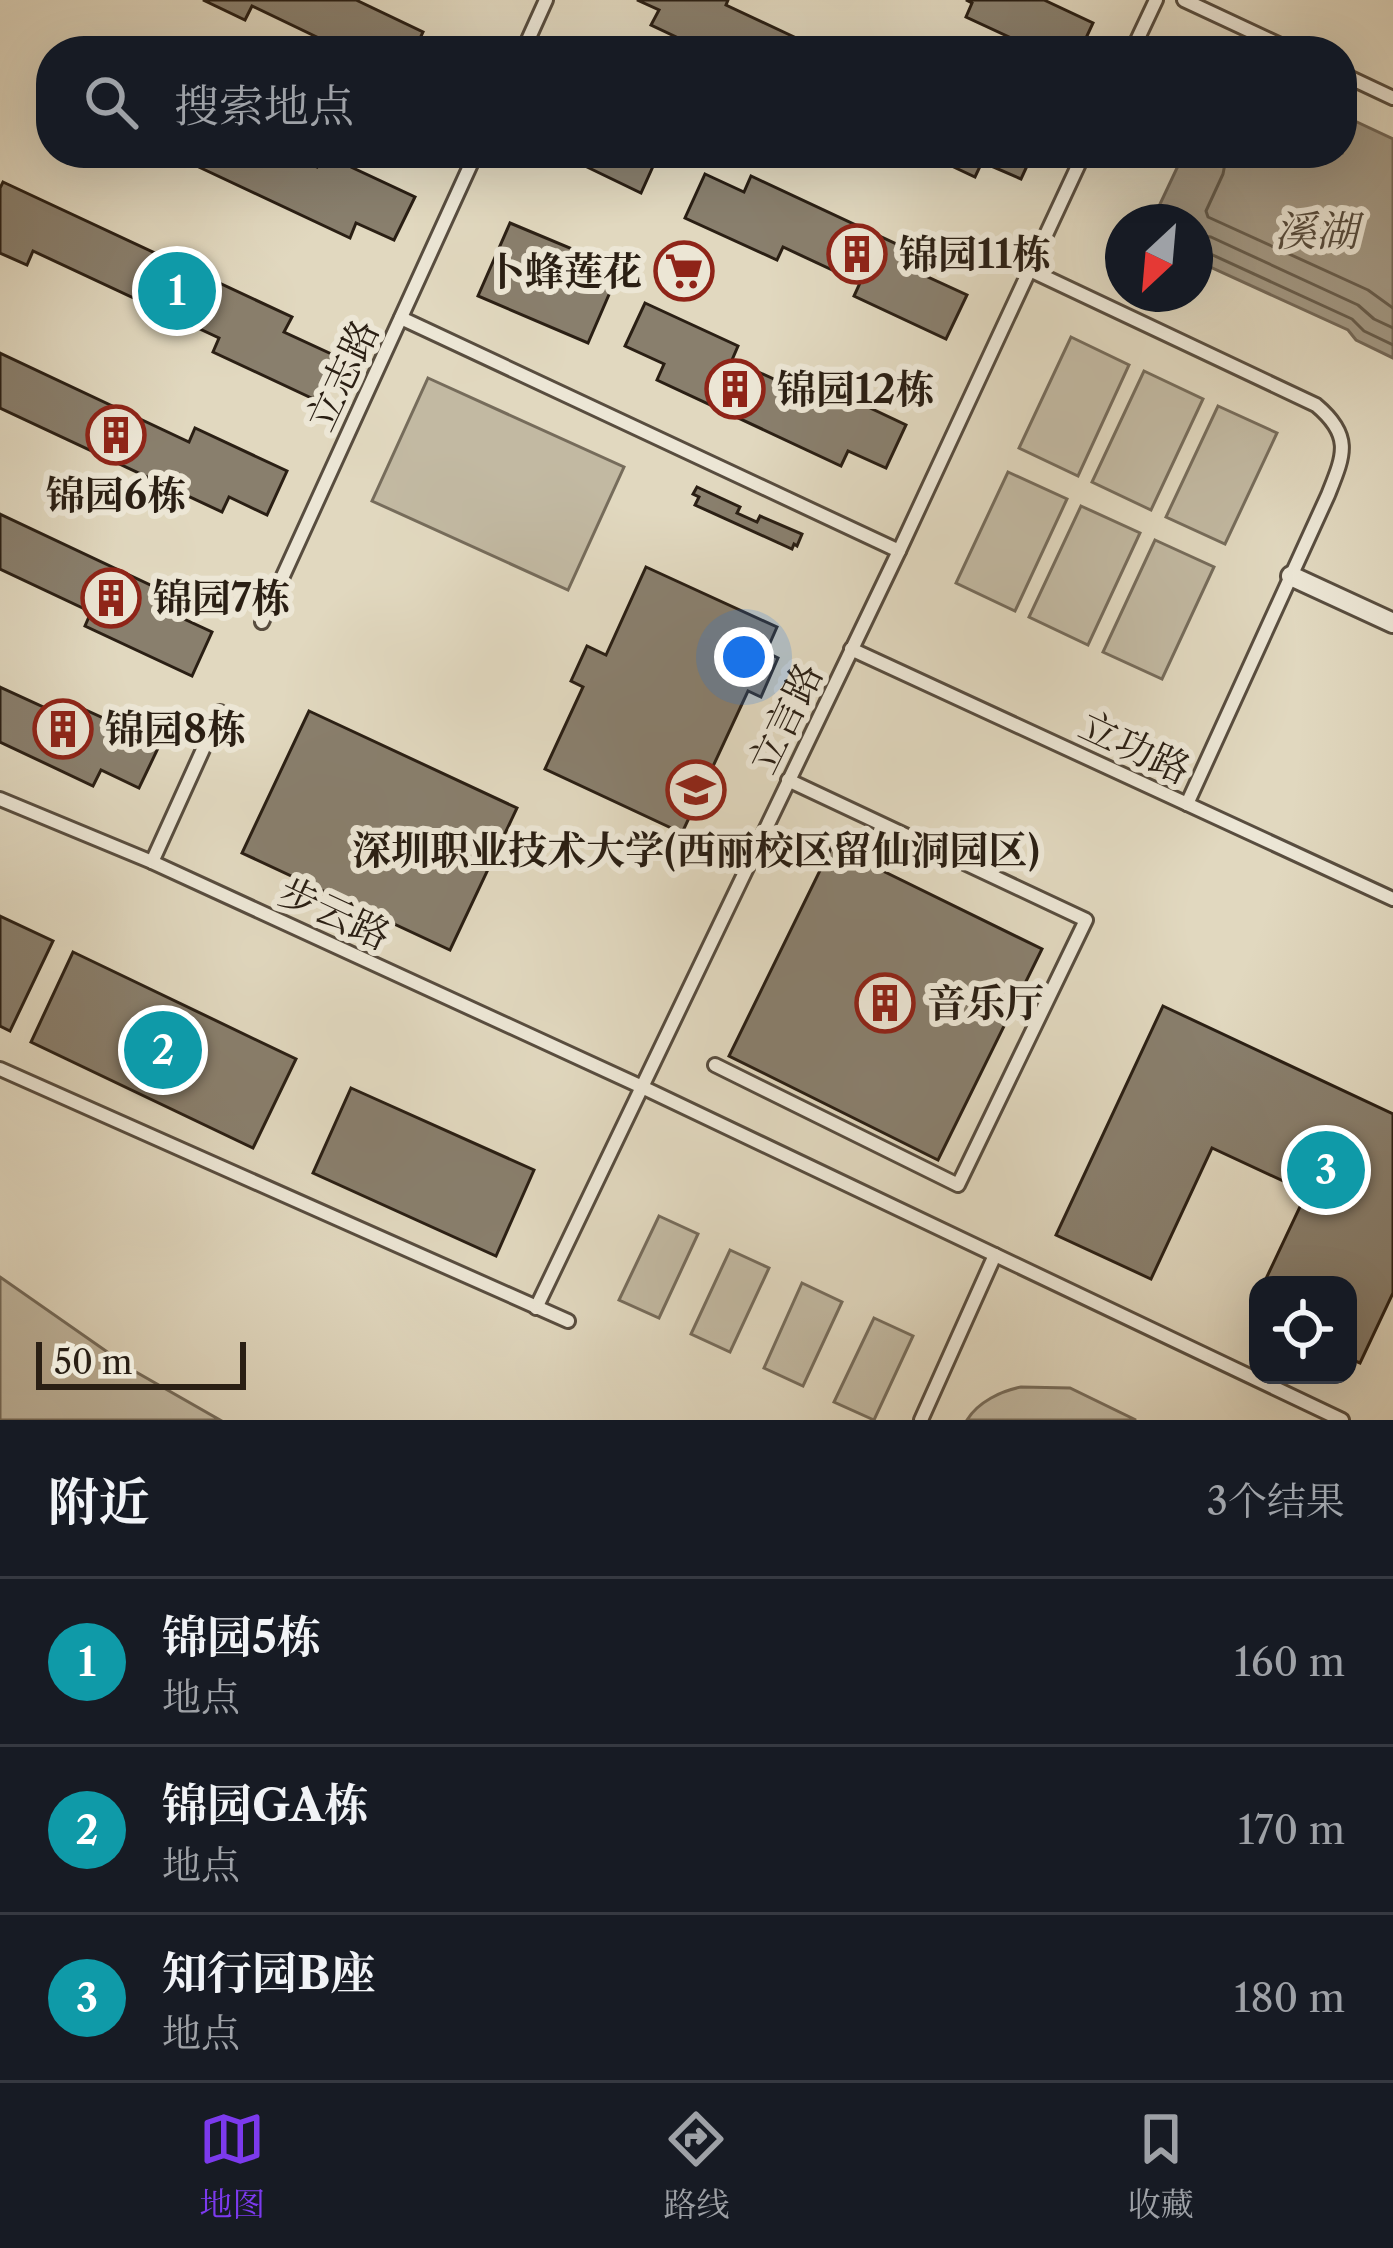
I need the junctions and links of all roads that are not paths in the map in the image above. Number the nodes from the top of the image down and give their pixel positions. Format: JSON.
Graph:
{"nodes":[{"id":1,"x":546,"y":0,"type":"edge"},
{"id":2,"x":1156,"y":0,"type":"edge"},
{"id":3,"x":1184,"y":0,"type":"edge"},
{"id":4,"x":530,"y":36,"type":"edge"},
{"id":5,"x":1139,"y":36,"type":"edge"},
{"id":6,"x":1261,"y":36,"type":"edge"},
{"id":7,"x":1357,"y":81,"type":"edge"},
{"id":8,"x":1393,"y":98,"type":"edge"},
{"id":9,"x":469,"y":168,"type":"edge"},
{"id":10,"x":1077,"y":168,"type":"edge"},
{"id":11,"x":1030,"y":269,"type":"junction"},
{"id":12,"x":401,"y":318,"type":"junction"},
{"id":13,"x":898,"y":551,"type":"junction"},
{"id":14,"x":1291,"y":576,"type":"junction"},
{"id":15,"x":262,"y":622,"type":"dead end"},
{"id":16,"x":1393,"y":623,"type":"edge"},
{"id":17,"x":851,"y":649,"type":"junction"},
{"id":18,"x":220,"y":712,"type":"dead end"},
{"id":19,"x":788,"y":780,"type":"junction"},
{"id":20,"x":0,"y":799,"type":"edge"},
{"id":21,"x":1187,"y":804,"type":"junction"},
{"id":22,"x":152,"y":862,"type":"junction"},
{"id":23,"x":1393,"y":899,"type":"edge"},
{"id":24,"x":715,"y":1065,"type":"dead end"},
{"id":25,"x":0,"y":1069,"type":"edge"},
{"id":26,"x":642,"y":1087,"type":"junction"},
{"id":27,"x":995,"y":1255,"type":"junction"},
{"id":28,"x":536,"y":1308,"type":"junction"},
{"id":29,"x":568,"y":1322,"type":"dead end"},
{"id":30,"x":921,"y":1420,"type":"edge"},
{"id":31,"x":1342,"y":1420,"type":"edge"}],
"edges":[{"from":1,"to":4,"type":"lane"},
{"from":2,"to":5,"type":"lane"},
{"from":3,"to":6,"type":"lane"},
{"from":7,"to":8,"type":"lane"},
{"from":9,"to":12,"type":"lane","name":"立志路"},
{"from":10,"to":11,"type":"lane","name":"立言路"},
{"from":11,"to":13,"type":"lane","name":"立言路"},
{"from":11,"to":14,"type":"lane"},
{"from":12,"to":13,"type":"lane"},
{"from":12,"to":15,"type":"lane","name":"立志路"},
{"from":13,"to":17,"type":"lane","name":"立言路"},
{"from":14,"to":16,"type":"street"},
{"from":14,"to":21,"type":"lane"},
{"from":17,"to":19,"type":"lane","name":"立言路"},
{"from":17,"to":21,"type":"lane","name":"立功路"},
{"from":18,"to":22,"type":"lane"},
{"from":19,"to":24,"type":"lane"},
{"from":19,"to":26,"type":"lane","name":"立言路"},
{"from":20,"to":22,"type":"lane","name":"步云路"},
{"from":21,"to":23,"type":"lane","name":"立功路"},
{"from":22,"to":26,"type":"lane","name":"步云路"},
{"from":25,"to":28,"type":"lane"},
{"from":26,"to":27,"type":"lane","name":"步云路"},
{"from":26,"to":28,"type":"lane","name":"立言路"},
{"from":27,"to":30,"type":"lane"},
{"from":27,"to":31,"type":"lane","name":"步云路"},
{"from":28,"to":29,"type":"lane"}]}
